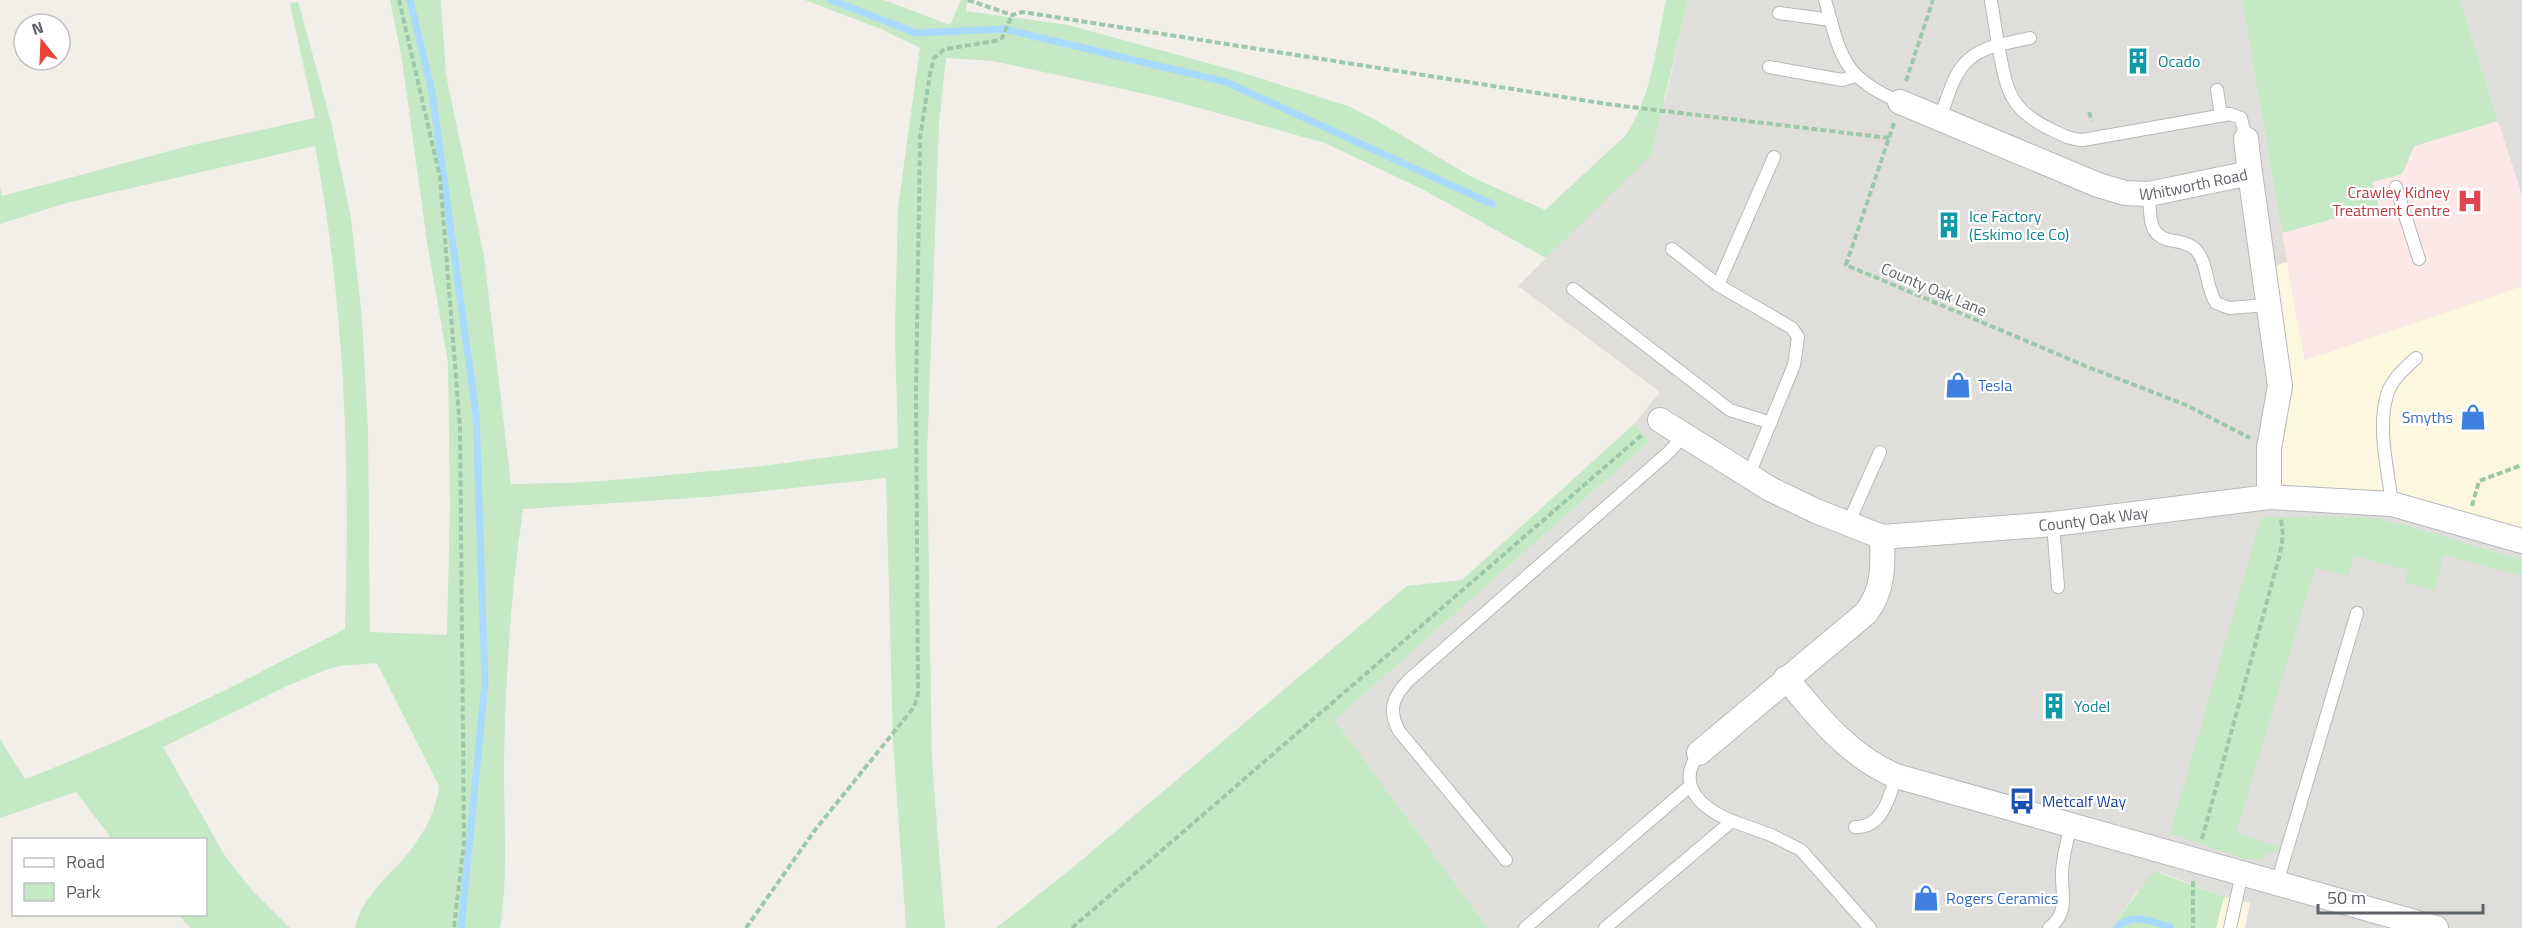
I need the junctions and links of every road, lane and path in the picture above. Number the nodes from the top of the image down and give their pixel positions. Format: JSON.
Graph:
{"nodes":[{"id":1,"x":399,"y":0,"type":"edge"},
{"id":2,"x":968,"y":0,"type":"edge"},
{"id":3,"x":1826,"y":0,"type":"edge"},
{"id":4,"x":1933,"y":0,"type":"edge"},
{"id":5,"x":1991,"y":0,"type":"edge"},
{"id":6,"x":1779,"y":13,"type":"dead end"},
{"id":7,"x":1012,"y":15,"type":"junction"},
{"id":8,"x":1831,"y":20,"type":"junction"},
{"id":9,"x":2030,"y":38,"type":"dead end"},
{"id":10,"x":1998,"y":45,"type":"junction"},
{"id":11,"x":1769,"y":67,"type":"dead end"},
{"id":12,"x":1855,"y":76,"type":"junction"},
{"id":13,"x":2217,"y":90,"type":"dead end"},
{"id":14,"x":1900,"y":102,"type":"junction"},
{"id":15,"x":2221,"y":115,"type":"junction"},
{"id":16,"x":1940,"y":118,"type":"junction"},
{"id":17,"x":1889,"y":138,"type":"junction"},
{"id":18,"x":2246,"y":139,"type":"joint"},
{"id":19,"x":1774,"y":157,"type":"dead end"},
{"id":20,"x":2250,"y":173,"type":"junction"},
{"id":21,"x":2397,"y":187,"type":"dead end"},
{"id":22,"x":2149,"y":194,"type":"junction"},
{"id":23,"x":1672,"y":249,"type":"dead end"},
{"id":24,"x":2419,"y":259,"type":"dead end"},
{"id":25,"x":1718,"y":285,"type":"junction"},
{"id":26,"x":1573,"y":290,"type":"dead end"},
{"id":27,"x":2269,"y":305,"type":"junction"},
{"id":28,"x":2416,"y":358,"type":"dead end"},
{"id":29,"x":1660,"y":420,"type":"joint"},
{"id":30,"x":1771,"y":423,"type":"junction"},
{"id":31,"x":1684,"y":435,"type":"junction"},
{"id":32,"x":2269,"y":448,"type":"junction"},
{"id":33,"x":1880,"y":452,"type":"dead end"},
{"id":34,"x":2522,"y":465,"type":"edge"},
{"id":35,"x":1748,"y":477,"type":"junction"},
{"id":36,"x":2269,"y":497,"type":"junction"},
{"id":37,"x":2392,"y":504,"type":"junction"},
{"id":38,"x":1848,"y":524,"type":"junction"},
{"id":39,"x":2053,"y":524,"type":"junction"},
{"id":40,"x":2467,"y":526,"type":"junction"},
{"id":41,"x":1882,"y":537,"type":"junction"},
{"id":42,"x":2522,"y":541,"type":"edge"},
{"id":43,"x":2058,"y":587,"type":"dead end"},
{"id":44,"x":2357,"y":613,"type":"dead end"},
{"id":45,"x":1786,"y":678,"type":"junction"},
{"id":46,"x":1699,"y":753,"type":"joint"},
{"id":47,"x":1896,"y":776,"type":"junction"},
{"id":48,"x":1690,"y":786,"type":"junction"},
{"id":49,"x":1731,"y":821,"type":"junction"},
{"id":50,"x":2071,"y":825,"type":"junction"},
{"id":51,"x":1855,"y":827,"type":"dead end"},
{"id":52,"x":2196,"y":859,"type":"junction"},
{"id":53,"x":1506,"y":860,"type":"dead end"},
{"id":54,"x":2242,"y":873,"type":"junction"},
{"id":55,"x":2277,"y":883,"type":"junction"},
{"id":56,"x":454,"y":928,"type":"edge"},
{"id":57,"x":746,"y":928,"type":"edge"},
{"id":58,"x":1072,"y":928,"type":"edge"},
{"id":59,"x":1525,"y":928,"type":"edge"},
{"id":60,"x":1605,"y":928,"type":"edge"},
{"id":61,"x":1869,"y":928,"type":"edge"},
{"id":62,"x":2049,"y":928,"type":"edge"},
{"id":63,"x":2193,"y":928,"type":"edge"},
{"id":64,"x":2230,"y":928,"type":"edge"},
{"id":65,"x":2436,"y":928,"type":"edge"}],
"edges":[{"from":1,"to":56,"type":"path"},
{"from":2,"to":7,"type":"path"},
{"from":3,"to":8,"type":"lane"},
{"from":4,"to":14,"type":"path","name":"County Oak Lane"},
{"from":5,"to":10,"type":"lane"},
{"from":6,"to":8,"type":"lane"},
{"from":7,"to":17,"type":"path"},
{"from":7,"to":57,"type":"path"},
{"from":8,"to":12,"type":"lane"},
{"from":9,"to":10,"type":"lane"},
{"from":10,"to":15,"type":"lane"},
{"from":10,"to":16,"type":"lane"},
{"from":11,"to":12,"type":"lane"},
{"from":12,"to":14,"type":"lane"},
{"from":13,"to":15,"type":"lane"},
{"from":14,"to":16,"type":"street","name":"Whitworth Road"},
{"from":14,"to":17,"type":"path","name":"County Oak Lane"},
{"from":15,"to":18,"type":"lane"},
{"from":16,"to":22,"type":"street","name":"Whitworth Road"},
{"from":17,"to":32,"type":"path","name":"County Oak Lane"},
{"from":18,"to":20,"type":"street"},
{"from":19,"to":25,"type":"lane"},
{"from":20,"to":22,"type":"street","name":"Whitworth Road"},
{"from":20,"to":27,"type":"street","name":"Whitworth Road"},
{"from":21,"to":24,"type":"lane"},
{"from":22,"to":27,"type":"lane"},
{"from":23,"to":25,"type":"lane"},
{"from":25,"to":30,"type":"lane"},
{"from":26,"to":30,"type":"lane"},
{"from":27,"to":32,"type":"street","name":"Whitworth Road"},
{"from":28,"to":37,"type":"lane"},
{"from":29,"to":31,"type":"street","name":"County Oak Way"},
{"from":29,"to":58,"type":"path"},
{"from":30,"to":35,"type":"lane"},
{"from":31,"to":35,"type":"street","name":"County Oak Way"},
{"from":31,"to":53,"type":"lane"},
{"from":32,"to":36,"type":"street","name":"Whitworth Road"},
{"from":33,"to":38,"type":"lane"},
{"from":34,"to":40,"type":"path"},
{"from":35,"to":38,"type":"street","name":"County Oak Way"},
{"from":36,"to":37,"type":"street","name":"County Oak Way"},
{"from":36,"to":39,"type":"street","name":"County Oak Way"},
{"from":36,"to":52,"type":"path"},
{"from":37,"to":40,"type":"street","name":"County Oak Way"},
{"from":38,"to":41,"type":"street","name":"County Oak Way"},
{"from":39,"to":41,"type":"street","name":"County Oak Way"},
{"from":39,"to":43,"type":"lane"},
{"from":40,"to":42,"type":"street","name":"County Oak Way"},
{"from":41,"to":45,"type":"street"},
{"from":44,"to":55,"type":"lane"},
{"from":45,"to":46,"type":"street"},
{"from":45,"to":47,"type":"street"},
{"from":46,"to":48,"type":"lane"},
{"from":47,"to":50,"type":"street"},
{"from":47,"to":51,"type":"lane"},
{"from":48,"to":49,"type":"lane"},
{"from":48,"to":59,"type":"lane"},
{"from":49,"to":60,"type":"lane"},
{"from":49,"to":61,"type":"lane"},
{"from":50,"to":52,"type":"street"},
{"from":50,"to":62,"type":"lane"},
{"from":52,"to":54,"type":"street"},
{"from":52,"to":63,"type":"path"},
{"from":54,"to":55,"type":"street"},
{"from":54,"to":64,"type":"lane"},
{"from":55,"to":65,"type":"street"}]}
